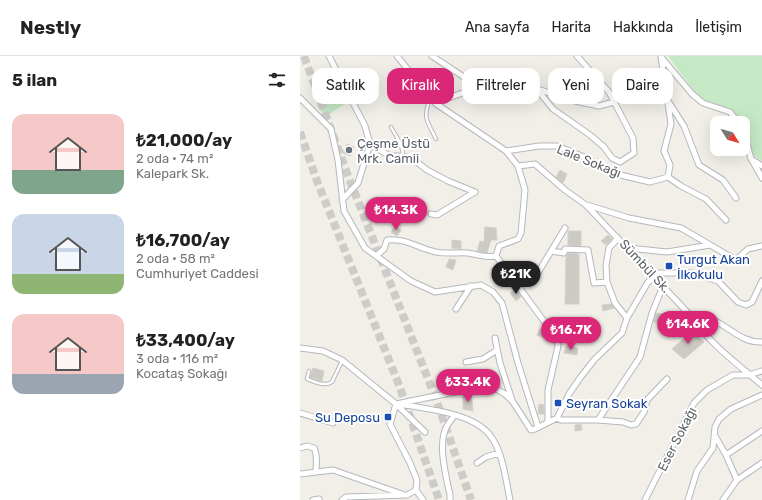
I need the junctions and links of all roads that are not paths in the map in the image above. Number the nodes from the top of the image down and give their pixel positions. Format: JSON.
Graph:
{"nodes":[{"id":1,"x":329,"y":56,"type":"edge"},
{"id":2,"x":397,"y":56,"type":"edge"},
{"id":3,"x":432,"y":56,"type":"edge"},
{"id":4,"x":577,"y":56,"type":"edge"},
{"id":5,"x":661,"y":57,"type":"edge"},
{"id":6,"x":407,"y":68,"type":"edge"},
{"id":7,"x":662,"y":68,"type":"edge"},
{"id":8,"x":462,"y":76,"type":"edge"},
{"id":9,"x":540,"y":89,"type":"edge"},
{"id":10,"x":540,"y":93,"type":"edge"},
{"id":11,"x":300,"y":98,"type":"edge"},
{"id":12,"x":612,"y":98,"type":"edge"},
{"id":13,"x":612,"y":102,"type":"edge"},
{"id":14,"x":428,"y":104,"type":"edge"},
{"id":15,"x":436,"y":104,"type":"edge"},
{"id":16,"x":615,"y":104,"type":"edge"},
{"id":17,"x":667,"y":104,"type":"edge"},
{"id":18,"x":670,"y":104,"type":"edge"},
{"id":19,"x":733,"y":116,"type":"edge"},
{"id":20,"x":391,"y":127,"type":"dead end"},
{"id":21,"x":436,"y":139,"type":"dead end"},
{"id":22,"x":370,"y":144,"type":"junction"},
{"id":23,"x":506,"y":151,"type":"junction"},
{"id":24,"x":750,"y":155,"type":"edge"},
{"id":25,"x":404,"y":156,"type":"junction"},
{"id":26,"x":751,"y":159,"type":"junction"},
{"id":27,"x":518,"y":166,"type":"junction"},
{"id":28,"x":762,"y":166,"type":"edge"},
{"id":29,"x":668,"y":176,"type":"junction"},
{"id":30,"x":762,"y":178,"type":"edge"},
{"id":31,"x":736,"y":198,"type":"dead end"},
{"id":32,"x":342,"y":200,"type":"junction"},
{"id":33,"x":586,"y":204,"type":"junction"},
{"id":34,"x":431,"y":214,"type":"dead end"},
{"id":35,"x":726,"y":220,"type":"dead end"},
{"id":36,"x":565,"y":228,"type":"dead end"},
{"id":37,"x":618,"y":238,"type":"junction"},
{"id":38,"x":710,"y":245,"type":"junction"},
{"id":39,"x":762,"y":246,"type":"edge"},
{"id":40,"x":628,"y":248,"type":"junction"},
{"id":41,"x":551,"y":251,"type":"junction"},
{"id":42,"x":376,"y":256,"type":"junction"},
{"id":43,"x":496,"y":256,"type":"junction"},
{"id":44,"x":654,"y":276,"type":"junction"},
{"id":45,"x":762,"y":281,"type":"edge"},
{"id":46,"x":607,"y":282,"type":"junction"},
{"id":47,"x":516,"y":284,"type":"junction"},
{"id":48,"x":471,"y":286,"type":"junction"},
{"id":49,"x":663,"y":286,"type":"junction"},
{"id":50,"x":456,"y":309,"type":"dead end"},
{"id":51,"x":689,"y":314,"type":"junction"},
{"id":52,"x":627,"y":318,"type":"junction"},
{"id":53,"x":495,"y":338,"type":"dead end"},
{"id":54,"x":762,"y":342,"type":"edge"},
{"id":55,"x":300,"y":348,"type":"edge"},
{"id":56,"x":497,"y":350,"type":"junction"},
{"id":57,"x":342,"y":360,"type":"junction"},
{"id":58,"x":466,"y":362,"type":"dead end"},
{"id":59,"x":309,"y":370,"type":"dead end"},
{"id":60,"x":762,"y":372,"type":"edge"},
{"id":61,"x":749,"y":375,"type":"junction"},
{"id":62,"x":667,"y":379,"type":"dead end"},
{"id":63,"x":762,"y":385,"type":"edge"},
{"id":64,"x":762,"y":396,"type":"edge"},
{"id":65,"x":513,"y":402,"type":"junction"},
{"id":66,"x":396,"y":404,"type":"junction"},
{"id":67,"x":300,"y":413,"type":"edge"},
{"id":68,"x":455,"y":416,"type":"junction"},
{"id":69,"x":557,"y":418,"type":"junction"},
{"id":70,"x":598,"y":420,"type":"junction"},
{"id":71,"x":548,"y":422,"type":"junction"},
{"id":72,"x":333,"y":423,"type":"dead end"},
{"id":73,"x":538,"y":427,"type":"junction"},
{"id":74,"x":762,"y":431,"type":"edge"},
{"id":75,"x":425,"y":432,"type":"dead end"},
{"id":76,"x":715,"y":436,"type":"junction"},
{"id":77,"x":300,"y":448,"type":"edge"},
{"id":78,"x":499,"y":453,"type":"junction"},
{"id":79,"x":726,"y":455,"type":"junction"},
{"id":80,"x":477,"y":463,"type":"dead end"},
{"id":81,"x":762,"y":463,"type":"edge"},
{"id":82,"x":316,"y":472,"type":"junction"},
{"id":83,"x":300,"y":474,"type":"edge"},
{"id":84,"x":737,"y":480,"type":"junction"},
{"id":85,"x":416,"y":490,"type":"junction"},
{"id":86,"x":405,"y":495,"type":"junction"},
{"id":87,"x":318,"y":498,"type":"dead end"},
{"id":88,"x":313,"y":500,"type":"edge"},
{"id":89,"x":342,"y":500,"type":"edge"},
{"id":90,"x":423,"y":500,"type":"edge"},
{"id":91,"x":450,"y":500,"type":"edge"},
{"id":92,"x":510,"y":500,"type":"edge"},
{"id":93,"x":645,"y":500,"type":"edge"},
{"id":94,"x":688,"y":500,"type":"edge"},
{"id":95,"x":724,"y":500,"type":"edge"}],
"edges":[{"from":1,"to":22,"type":"street"},
{"from":2,"to":6,"type":"street"},
{"from":3,"to":8,"type":"street"},
{"from":4,"to":12,"type":"street"},
{"from":5,"to":7,"type":"street"},
{"from":5,"to":19,"type":"street"},
{"from":9,"to":13,"type":"street"},
{"from":10,"to":16,"type":"street"},
{"from":11,"to":32,"type":"street"},
{"from":14,"to":21,"type":"lane"},
{"from":15,"to":23,"type":"street"},
{"from":17,"to":29,"type":"street"},
{"from":18,"to":31,"type":"street"},
{"from":20,"to":25,"type":"lane"},
{"from":22,"to":25,"type":"street"},
{"from":22,"to":32,"type":"street"},
{"from":23,"to":27,"type":"street"},
{"from":23,"to":29,"type":"street","name":"Lale Sokağı"},
{"from":24,"to":26,"type":"street"},
{"from":25,"to":34,"type":"street"},
{"from":26,"to":28,"type":"street"},
{"from":26,"to":30,"type":"street"},
{"from":27,"to":33,"type":"street","name":"Sümbül Sk."},
{"from":27,"to":43,"type":"street"},
{"from":29,"to":35,"type":"street"},
{"from":32,"to":42,"type":"street"},
{"from":33,"to":37,"type":"street","name":"Sümbül Sk."},
{"from":33,"to":38,"type":"street"},
{"from":36,"to":41,"type":"street"},
{"from":37,"to":40,"type":"street","name":"Sümbül Sk."},
{"from":37,"to":46,"type":"street"},
{"from":38,"to":39,"type":"street"},
{"from":38,"to":40,"type":"street"},
{"from":40,"to":44,"type":"street","name":"Sümbül Sk."},
{"from":41,"to":46,"type":"street"},
{"from":41,"to":47,"type":"street"},
{"from":42,"to":43,"type":"street"},
{"from":42,"to":48,"type":"street"},
{"from":43,"to":47,"type":"street"},
{"from":44,"to":45,"type":"street"},
{"from":44,"to":49,"type":"street","name":"Sümbül Sk."},
{"from":44,"to":52,"type":"street"},
{"from":46,"to":52,"type":"street"},
{"from":47,"to":71,"type":"street"},
{"from":48,"to":50,"type":"street"},
{"from":48,"to":73,"type":"street"},
{"from":49,"to":51,"type":"street","name":"Sümbül Sk."},
{"from":49,"to":70,"type":"street"},
{"from":51,"to":54,"type":"street"},
{"from":51,"to":61,"type":"street","name":"Sümbül Sk."},
{"from":52,"to":69,"type":"street"},
{"from":53,"to":56,"type":"street"},
{"from":55,"to":57,"type":"street"},
{"from":56,"to":58,"type":"street"},
{"from":56,"to":65,"type":"street"},
{"from":57,"to":59,"type":"lane"},
{"from":57,"to":66,"type":"street"},
{"from":60,"to":61,"type":"street","name":"Eser Sokağı"},
{"from":61,"to":63,"type":"street","name":"Sümbül Sk."},
{"from":61,"to":93,"type":"street","name":"Eser Sokağı"},
{"from":62,"to":70,"type":"street"},
{"from":64,"to":76,"type":"street"},
{"from":65,"to":66,"type":"street"},
{"from":65,"to":73,"type":"street"},
{"from":66,"to":68,"type":"street"},
{"from":66,"to":75,"type":"street"},
{"from":66,"to":85,"type":"street"},
{"from":67,"to":72,"type":"street"},
{"from":68,"to":78,"type":"street"},
{"from":68,"to":91,"type":"street"},
{"from":69,"to":70,"type":"street"},
{"from":69,"to":71,"type":"street"},
{"from":71,"to":73,"type":"street"},
{"from":74,"to":79,"type":"street"},
{"from":76,"to":79,"type":"street"},
{"from":76,"to":94,"type":"street"},
{"from":77,"to":82,"type":"street"},
{"from":78,"to":80,"type":"street"},
{"from":78,"to":92,"type":"street"},
{"from":79,"to":84,"type":"street"},
{"from":81,"to":84,"type":"street"},
{"from":82,"to":83,"type":"street"},
{"from":82,"to":86,"type":"street"},
{"from":84,"to":95,"type":"street"},
{"from":85,"to":86,"type":"street"},
{"from":85,"to":90,"type":"street"},
{"from":86,"to":89,"type":"street"},
{"from":87,"to":88,"type":"street"}]}
